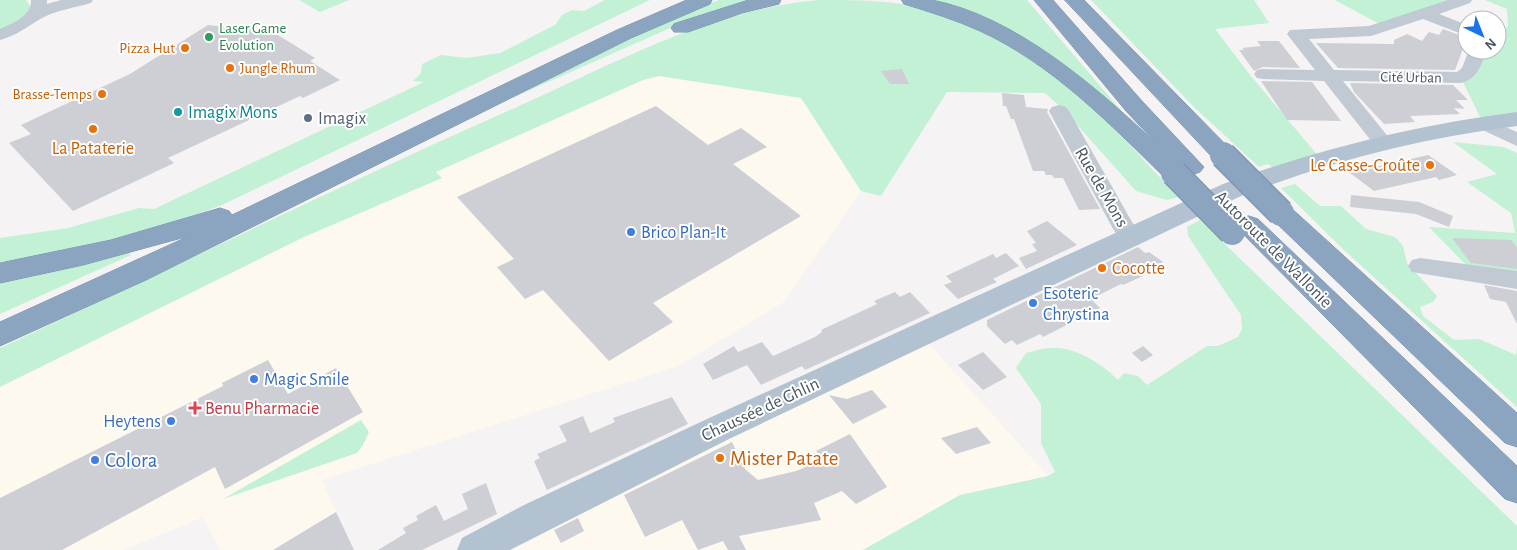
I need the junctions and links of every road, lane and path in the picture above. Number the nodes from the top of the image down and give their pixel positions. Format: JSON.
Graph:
{"nodes":[{"id":1,"x":39,"y":0,"type":"edge"},
{"id":2,"x":85,"y":0,"type":"edge"},
{"id":3,"x":662,"y":0,"type":"edge"},
{"id":4,"x":682,"y":0,"type":"edge"},
{"id":5,"x":703,"y":0,"type":"edge"},
{"id":6,"x":772,"y":0,"type":"edge"},
{"id":7,"x":911,"y":0,"type":"edge"},
{"id":8,"x":1042,"y":0,"type":"edge"},
{"id":9,"x":1074,"y":0,"type":"edge"},
{"id":10,"x":1464,"y":0,"type":"edge"},
{"id":11,"x":1425,"y":14,"type":"junction"},
{"id":12,"x":33,"y":16,"type":"junction"},
{"id":13,"x":1457,"y":27,"type":"edge"},
{"id":14,"x":0,"y":35,"type":"edge"},
{"id":15,"x":575,"y":44,"type":"junction"},
{"id":16,"x":1474,"y":60,"type":"edge"},
{"id":17,"x":1263,"y":74,"type":"dead end"},
{"id":18,"x":1328,"y":75,"type":"junction"},
{"id":19,"x":1059,"y":111,"type":"dead end"},
{"id":20,"x":1517,"y":119,"type":"edge"},
{"id":21,"x":1483,"y":123,"type":"junction"},
{"id":22,"x":1517,"y":140,"type":"edge"},
{"id":23,"x":1383,"y":143,"type":"junction"},
{"id":24,"x":1183,"y":170,"type":"junction"},
{"id":25,"x":311,"y":188,"type":"junction"},
{"id":26,"x":243,"y":209,"type":"junction"},
{"id":27,"x":1131,"y":236,"type":"junction"},
{"id":28,"x":1420,"y":266,"type":"dead end"},
{"id":29,"x":0,"y":274,"type":"edge"},
{"id":30,"x":1048,"y":274,"type":"joint"},
{"id":31,"x":1517,"y":280,"type":"edge"},
{"id":32,"x":0,"y":320,"type":"edge"},
{"id":33,"x":0,"y":335,"type":"edge"},
{"id":34,"x":1517,"y":432,"type":"edge"},
{"id":35,"x":1517,"y":488,"type":"edge"},
{"id":36,"x":475,"y":550,"type":"edge"}],
"edges":[{"from":1,"to":12,"type":"street"},
{"from":2,"to":12,"type":"street"},
{"from":3,"to":15,"type":"highway"},
{"from":4,"to":15,"type":"highway"},
{"from":5,"to":25,"type":"highway"},
{"from":6,"to":25,"type":"highway"},
{"from":7,"to":24,"type":"highway"},
{"from":8,"to":24,"type":"highway"},
{"from":9,"to":34,"type":"highway","name":"Autoroute de Wallonie","bridge":true},
{"from":10,"to":11,"type":"street"},
{"from":11,"to":13,"type":"street"},
{"from":11,"to":18,"type":"street"},
{"from":12,"to":14,"type":"street"},
{"from":15,"to":26,"type":"highway"},
{"from":16,"to":18,"type":"street","name":"Cité Urban"},
{"from":17,"to":18,"type":"street","name":"Cité Urban"},
{"from":18,"to":23,"type":"street"},
{"from":19,"to":27,"type":"street","name":"Rue de Mons"},
{"from":20,"to":21,"type":"main road"},
{"from":21,"to":22,"type":"street"},
{"from":21,"to":23,"type":"main road"},
{"from":23,"to":27,"type":"main road"},
{"from":24,"to":35,"type":"highway","name":"Autoroute de Wallonie","bridge":true},
{"from":25,"to":33,"type":"highway"},
{"from":26,"to":29,"type":"highway"},
{"from":26,"to":32,"type":"highway"},
{"from":27,"to":30,"type":"main road","name":"Rue de Mons"},
{"from":28,"to":31,"type":"street"},
{"from":30,"to":36,"type":"main road","name":"Chaussée de Ghlin"}]}
